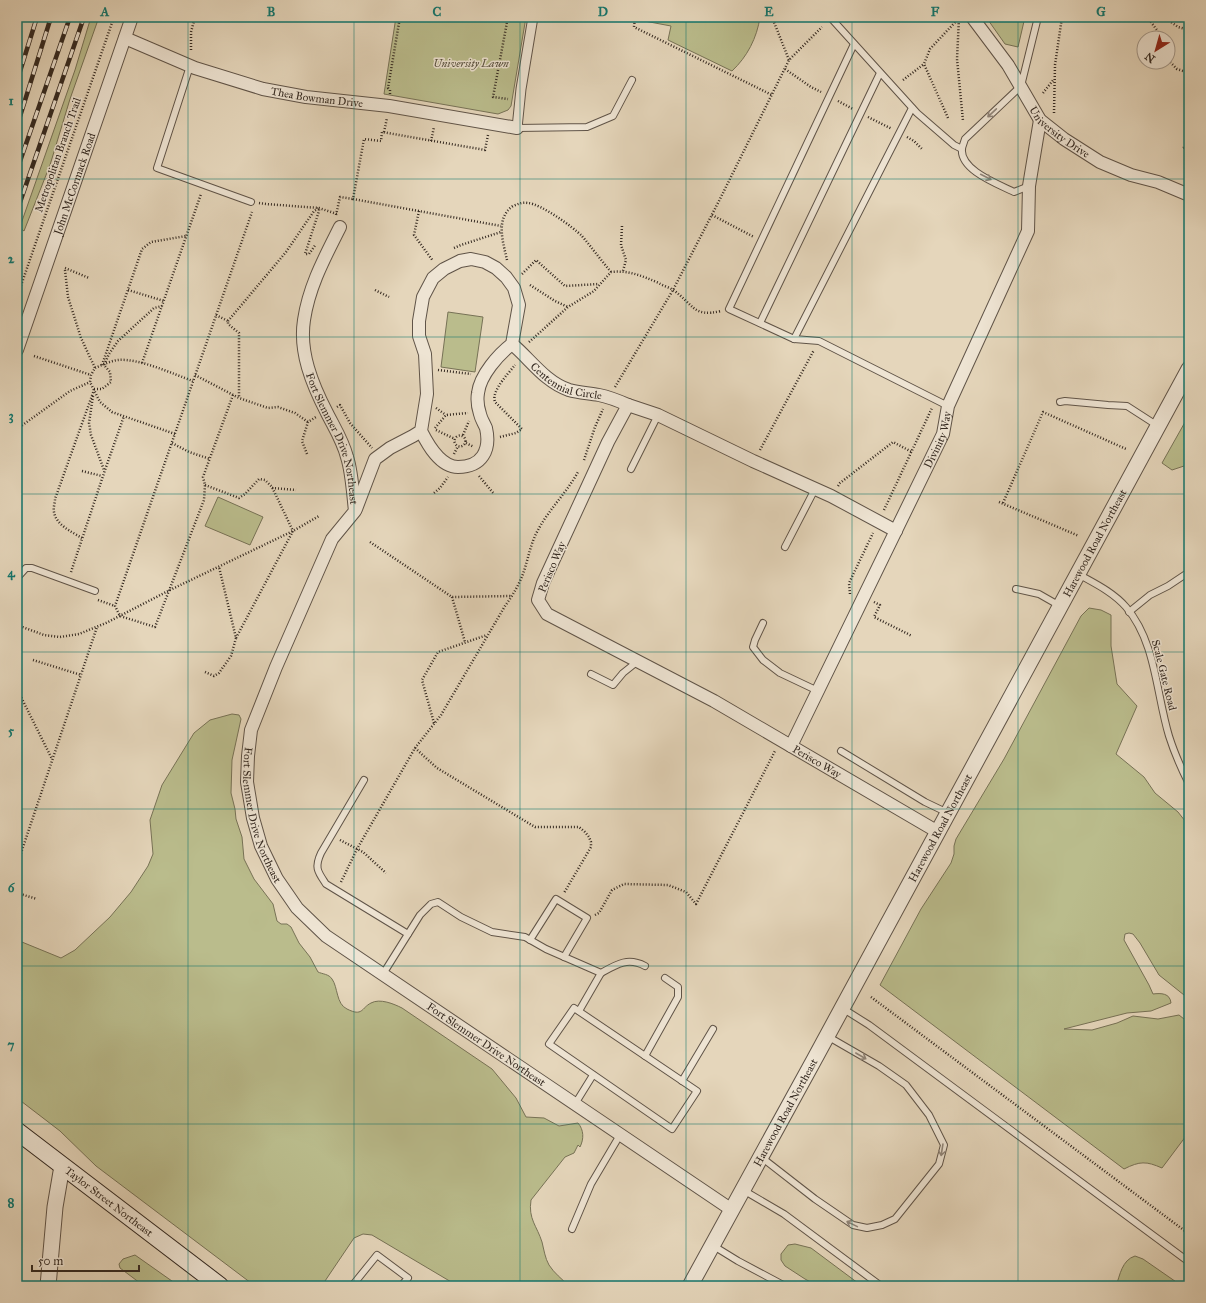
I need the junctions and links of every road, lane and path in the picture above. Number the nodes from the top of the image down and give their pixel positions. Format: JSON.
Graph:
{"nodes":[{"id":1,"x":114,"y":17,"type":"edge"},
{"id":2,"x":132,"y":17,"type":"edge"},
{"id":3,"x":196,"y":17,"type":"edge"},
{"id":4,"x":400,"y":17,"type":"edge"},
{"id":5,"x":508,"y":17,"type":"edge"},
{"id":6,"x":532,"y":17,"type":"edge"},
{"id":7,"x":635,"y":17,"type":"edge"},
{"id":8,"x":772,"y":17,"type":"edge"},
{"id":9,"x":972,"y":17,"type":"edge"},
{"id":10,"x":1038,"y":17,"type":"edge"},
{"id":11,"x":1062,"y":17,"type":"edge"},
{"id":12,"x":1147,"y":17,"type":"edge"},
{"id":13,"x":1164,"y":17,"type":"edge"},
{"id":14,"x":831,"y":18,"type":"edge"},
{"id":15,"x":822,"y":27,"type":"dead end"},
{"id":16,"x":1157,"y":30,"type":"edge"},
{"id":17,"x":1189,"y":30,"type":"edge"},
{"id":18,"x":125,"y":38,"type":"junction"},
{"id":19,"x":854,"y":44,"type":"junction"},
{"id":20,"x":191,"y":50,"type":"dead end"},
{"id":21,"x":789,"y":60,"type":"junction"},
{"id":22,"x":924,"y":64,"type":"junction"},
{"id":23,"x":190,"y":66,"type":"junction"},
{"id":24,"x":1176,"y":67,"type":"edge"},
{"id":25,"x":784,"y":69,"type":"junction"},
{"id":26,"x":880,"y":73,"type":"junction"},
{"id":27,"x":1189,"y":74,"type":"edge"},
{"id":28,"x":1055,"y":79,"type":"junction"},
{"id":29,"x":632,"y":80,"type":"dead end"},
{"id":30,"x":902,"y":80,"type":"dead end"},
{"id":31,"x":1021,"y":86,"type":"junction"},
{"id":32,"x":811,"y":87,"type":"dead end"},
{"id":33,"x":1043,"y":93,"type":"dead end"},
{"id":34,"x":390,"y":95,"type":"dead end"},
{"id":35,"x":772,"y":95,"type":"junction"},
{"id":36,"x":508,"y":99,"type":"dead end"},
{"id":37,"x":912,"y":108,"type":"junction"},
{"id":38,"x":1054,"y":113,"type":"dead end"},
{"id":39,"x":388,"y":114,"type":"dead end"},
{"id":40,"x":948,"y":118,"type":"dead end"},
{"id":41,"x":1040,"y":120,"type":"junction"},
{"id":42,"x":963,"y":121,"type":"dead end"},
{"id":43,"x":434,"y":122,"type":"dead end"},
{"id":44,"x":517,"y":128,"type":"junction"},
{"id":45,"x":489,"y":130,"type":"dead end"},
{"id":46,"x":384,"y":133,"type":"junction"},
{"id":47,"x":431,"y":141,"type":"junction"},
{"id":48,"x":914,"y":141,"type":"dead end"},
{"id":49,"x":1189,"y":146,"type":"edge"},
{"id":50,"x":1183,"y":148,"type":"dead end"},
{"id":51,"x":922,"y":149,"type":"dead end"},
{"id":52,"x":962,"y":149,"type":"junction"},
{"id":53,"x":203,"y":186,"type":"junction"},
{"id":54,"x":1029,"y":186,"type":"junction"},
{"id":55,"x":1189,"y":195,"type":"edge"},
{"id":56,"x":352,"y":199,"type":"junction"},
{"id":57,"x":251,"y":202,"type":"dead end"},
{"id":58,"x":266,"y":204,"type":"dead end"},
{"id":59,"x":319,"y":208,"type":"junction"},
{"id":60,"x":253,"y":210,"type":"dead end"},
{"id":61,"x":419,"y":211,"type":"junction"},
{"id":62,"x":337,"y":214,"type":"junction"},
{"id":63,"x":712,"y":215,"type":"junction"},
{"id":64,"x":337,"y":222,"type":"joint"},
{"id":65,"x":501,"y":226,"type":"junction"},
{"id":66,"x":622,"y":226,"type":"dead end"},
{"id":67,"x":186,"y":236,"type":"junction"},
{"id":68,"x":761,"y":241,"type":"junction"},
{"id":69,"x":317,"y":242,"type":"dead end"},
{"id":70,"x":432,"y":261,"type":"dead end"},
{"id":71,"x":507,"y":261,"type":"dead end"},
{"id":72,"x":623,"y":271,"type":"junction"},
{"id":73,"x":611,"y":272,"type":"junction"},
{"id":74,"x":522,"y":274,"type":"dead end"},
{"id":75,"x":88,"y":278,"type":"dead end"},
{"id":76,"x":530,"y":284,"type":"dead end"},
{"id":77,"x":600,"y":284,"type":"junction"},
{"id":78,"x":128,"y":290,"type":"junction"},
{"id":79,"x":375,"y":290,"type":"dead end"},
{"id":80,"x":673,"y":290,"type":"junction"},
{"id":81,"x":17,"y":297,"type":"edge"},
{"id":82,"x":390,"y":297,"type":"dead end"},
{"id":83,"x":164,"y":301,"type":"junction"},
{"id":84,"x":162,"y":306,"type":"junction"},
{"id":85,"x":568,"y":307,"type":"junction"},
{"id":86,"x":729,"y":310,"type":"junction"},
{"id":87,"x":216,"y":314,"type":"junction"},
{"id":88,"x":228,"y":321,"type":"junction"},
{"id":89,"x":760,"y":323,"type":"junction"},
{"id":90,"x":794,"y":339,"type":"junction"},
{"id":91,"x":512,"y":344,"type":"junction"},
{"id":92,"x":17,"y":350,"type":"edge"},
{"id":93,"x":814,"y":350,"type":"dead end"},
{"id":94,"x":522,"y":352,"type":"junction"},
{"id":95,"x":34,"y":356,"type":"dead end"},
{"id":96,"x":142,"y":363,"type":"junction"},
{"id":97,"x":103,"y":365,"type":"junction"},
{"id":98,"x":95,"y":368,"type":"junction"},
{"id":99,"x":425,"y":368,"type":"junction"},
{"id":100,"x":1189,"y":369,"type":"edge"},
{"id":101,"x":91,"y":375,"type":"junction"},
{"id":102,"x":195,"y":375,"type":"junction"},
{"id":103,"x":485,"y":375,"type":"junction"},
{"id":104,"x":193,"y":381,"type":"junction"},
{"id":105,"x":90,"y":382,"type":"junction"},
{"id":106,"x":94,"y":389,"type":"junction"},
{"id":107,"x":233,"y":395,"type":"junction"},
{"id":108,"x":608,"y":397,"type":"junction"},
{"id":109,"x":239,"y":398,"type":"junction"},
{"id":110,"x":1060,"y":402,"type":"dead end"},
{"id":111,"x":340,"y":405,"type":"dead end"},
{"id":112,"x":628,"y":405,"type":"junction"},
{"id":113,"x":948,"y":406,"type":"junction"},
{"id":114,"x":933,"y":408,"type":"dead end"},
{"id":115,"x":476,"y":413,"type":"junction"},
{"id":116,"x":658,"y":415,"type":"junction"},
{"id":117,"x":124,"y":416,"type":"junction"},
{"id":118,"x":319,"y":416,"type":"dead end"},
{"id":119,"x":308,"y":422,"type":"junction"},
{"id":120,"x":1158,"y":426,"type":"junction"},
{"id":121,"x":17,"y":429,"type":"edge"},
{"id":122,"x":421,"y":431,"type":"junction"},
{"id":123,"x":175,"y":434,"type":"junction"},
{"id":124,"x":463,"y":436,"type":"junction"},
{"id":125,"x":487,"y":438,"type":"junction"},
{"id":126,"x":455,"y":439,"type":"junction"},
{"id":127,"x":172,"y":443,"type":"junction"},
{"id":128,"x":1126,"y":449,"type":"dead end"},
{"id":129,"x":912,"y":452,"type":"junction"},
{"id":130,"x":307,"y":454,"type":"dead end"},
{"id":131,"x":379,"y":455,"type":"junction"},
{"id":132,"x":210,"y":459,"type":"junction"},
{"id":133,"x":754,"y":461,"type":"junction"},
{"id":134,"x":583,"y":462,"type":"dead end"},
{"id":135,"x":449,"y":464,"type":"junction"},
{"id":136,"x":580,"y":468,"type":"dead end"},
{"id":137,"x":631,"y":469,"type":"dead end"},
{"id":138,"x":104,"y":470,"type":"junction"},
{"id":139,"x":82,"y":471,"type":"dead end"},
{"id":140,"x":102,"y":476,"type":"junction"},
{"id":141,"x":479,"y":476,"type":"dead end"},
{"id":142,"x":205,"y":485,"type":"junction"},
{"id":143,"x":272,"y":488,"type":"junction"},
{"id":144,"x":815,"y":489,"type":"junction"},
{"id":145,"x":296,"y":490,"type":"dead end"},
{"id":146,"x":434,"y":493,"type":"dead end"},
{"id":147,"x":494,"y":494,"type":"dead end"},
{"id":148,"x":831,"y":496,"type":"junction"},
{"id":149,"x":998,"y":502,"type":"dead end"},
{"id":150,"x":1003,"y":504,"type":"junction"},
{"id":151,"x":355,"y":511,"type":"junction"},
{"id":152,"x":319,"y":516,"type":"dead end"},
{"id":153,"x":879,"y":522,"type":"junction"},
{"id":154,"x":293,"y":530,"type":"junction"},
{"id":155,"x":896,"y":530,"type":"junction"},
{"id":156,"x":1079,"y":536,"type":"dead end"},
{"id":157,"x":82,"y":538,"type":"junction"},
{"id":158,"x":370,"y":542,"type":"dead end"},
{"id":159,"x":785,"y":546,"type":"dead end"},
{"id":160,"x":219,"y":567,"type":"junction"},
{"id":161,"x":1189,"y":572,"type":"edge"},
{"id":162,"x":1078,"y":574,"type":"junction"},
{"id":163,"x":17,"y":578,"type":"edge"},
{"id":164,"x":70,"y":578,"type":"dead end"},
{"id":165,"x":1016,"y":589,"type":"dead end"},
{"id":166,"x":170,"y":590,"type":"junction"},
{"id":167,"x":95,"y":591,"type":"joint"},
{"id":168,"x":512,"y":596,"type":"junction"},
{"id":169,"x":452,"y":597,"type":"junction"},
{"id":170,"x":850,"y":600,"type":"dead end"},
{"id":171,"x":870,"y":600,"type":"dead end"},
{"id":172,"x":115,"y":606,"type":"junction"},
{"id":173,"x":1060,"y":606,"type":"junction"},
{"id":174,"x":1129,"y":612,"type":"junction"},
{"id":175,"x":120,"y":616,"type":"junction"},
{"id":176,"x":762,"y":622,"type":"dead end"},
{"id":177,"x":17,"y":625,"type":"edge"},
{"id":178,"x":97,"y":627,"type":"junction"},
{"id":179,"x":488,"y":635,"type":"junction"},
{"id":180,"x":912,"y":636,"type":"dead end"},
{"id":181,"x":236,"y":638,"type":"junction"},
{"id":182,"x":465,"y":642,"type":"junction"},
{"id":183,"x":33,"y":660,"type":"dead end"},
{"id":184,"x":638,"y":661,"type":"junction"},
{"id":185,"x":205,"y":672,"type":"dead end"},
{"id":186,"x":591,"y":674,"type":"dead end"},
{"id":187,"x":81,"y":675,"type":"junction"},
{"id":188,"x":818,"y":690,"type":"junction"},
{"id":189,"x":20,"y":695,"type":"dead end"},
{"id":190,"x":434,"y":723,"type":"junction"},
{"id":191,"x":786,"y":743,"type":"junction"},
{"id":192,"x":416,"y":748,"type":"junction"},
{"id":193,"x":841,"y":751,"type":"dead end"},
{"id":194,"x":52,"y":759,"type":"junction"},
{"id":195,"x":364,"y":780,"type":"dead end"},
{"id":196,"x":1189,"y":784,"type":"edge"},
{"id":197,"x":948,"y":813,"type":"junction"},
{"id":198,"x":938,"y":832,"type":"junction"},
{"id":199,"x":349,"y":846,"type":"dead end"},
{"id":200,"x":357,"y":849,"type":"junction"},
{"id":201,"x":17,"y":865,"type":"edge"},
{"id":202,"x":386,"y":873,"type":"dead end"},
{"id":203,"x":337,"y":891,"type":"junction"},
{"id":204,"x":17,"y":892,"type":"edge"},
{"id":205,"x":37,"y":899,"type":"dead end"},
{"id":206,"x":559,"y":901,"type":"junction"},
{"id":207,"x":599,"y":913,"type":"dead end"},
{"id":208,"x":408,"y":934,"type":"junction"},
{"id":209,"x":530,"y":940,"type":"junction"},
{"id":210,"x":564,"y":957,"type":"junction"},
{"id":211,"x":645,"y":966,"type":"dead end"},
{"id":212,"x":601,"y":973,"type":"junction"},
{"id":213,"x":383,"y":974,"type":"junction"},
{"id":214,"x":665,"y":978,"type":"dead end"},
{"id":215,"x":871,"y":997,"type":"dead end"},
{"id":216,"x":842,"y":1008,"type":"junction"},
{"id":217,"x":579,"y":1011,"type":"junction"},
{"id":218,"x":713,"y":1029,"type":"dead end"},
{"id":219,"x":827,"y":1036,"type":"junction"},
{"id":220,"x":645,"y":1056,"type":"junction"},
{"id":221,"x":593,"y":1075,"type":"junction"},
{"id":222,"x":682,"y":1081,"type":"junction"},
{"id":223,"x":575,"y":1104,"type":"junction"},
{"id":224,"x":17,"y":1131,"type":"edge"},
{"id":225,"x":620,"y":1135,"type":"junction"},
{"id":226,"x":761,"y":1157,"type":"junction"},
{"id":227,"x":62,"y":1166,"type":"junction"},
{"id":228,"x":743,"y":1190,"type":"junction"},
{"id":229,"x":732,"y":1210,"type":"junction"},
{"id":230,"x":572,"y":1229,"type":"dead end"},
{"id":231,"x":1189,"y":1234,"type":"edge"},
{"id":232,"x":712,"y":1245,"type":"junction"},
{"id":233,"x":1189,"y":1262,"type":"edge"},
{"id":234,"x":48,"y":1286,"type":"edge"},
{"id":235,"x":220,"y":1286,"type":"edge"},
{"id":236,"x":352,"y":1286,"type":"edge"},
{"id":237,"x":401,"y":1286,"type":"edge"},
{"id":238,"x":690,"y":1286,"type":"edge"},
{"id":239,"x":785,"y":1286,"type":"edge"},
{"id":240,"x":881,"y":1286,"type":"edge"}],
"edges":[{"from":1,"to":81,"type":"path","name":"Metropolitan Branch Trail"},
{"from":2,"to":18,"type":"street","name":"John McCormack Road"},
{"from":3,"to":20,"type":"path"},
{"from":4,"to":34,"type":"path"},
{"from":5,"to":36,"type":"path"},
{"from":6,"to":44,"type":"street"},
{"from":7,"to":35,"type":"path"},
{"from":8,"to":21,"type":"path"},
{"from":9,"to":31,"type":"street","name":"University Drive"},
{"from":10,"to":31,"type":"lane"},
{"from":11,"to":28,"type":"path"},
{"from":12,"to":16,"type":"path"},
{"from":13,"to":17,"type":"path"},
{"from":14,"to":19,"type":"lane"},
{"from":15,"to":21,"type":"path"},
{"from":18,"to":23,"type":"street","name":"Thea Bowman Drive"},
{"from":18,"to":92,"type":"street","name":"John McCormack Road"},
{"from":19,"to":26,"type":"lane"},
{"from":19,"to":68,"type":"lane"},
{"from":21,"to":25,"type":"path"},
{"from":22,"to":30,"type":"path"},
{"from":22,"to":40,"type":"path"},
{"from":22,"to":42,"type":"path"},
{"from":23,"to":44,"type":"street","name":"Thea Bowman Drive"},
{"from":23,"to":53,"type":"lane"},
{"from":24,"to":27,"type":"path"},
{"from":25,"to":32,"type":"path"},
{"from":25,"to":35,"type":"path"},
{"from":26,"to":37,"type":"lane"},
{"from":26,"to":89,"type":"lane"},
{"from":28,"to":33,"type":"path"},
{"from":28,"to":38,"type":"path"},
{"from":29,"to":44,"type":"lane"},
{"from":31,"to":41,"type":"street","name":"University Drive"},
{"from":31,"to":52,"type":"lane","one_way":true},
{"from":35,"to":63,"type":"path"},
{"from":37,"to":52,"type":"lane"},
{"from":37,"to":90,"type":"lane"},
{"from":39,"to":46,"type":"path"},
{"from":41,"to":54,"type":"street","name":"Divinity Way"},
{"from":41,"to":55,"type":"street","name":"University Drive"},
{"from":43,"to":47,"type":"path"},
{"from":45,"to":47,"type":"path"},
{"from":46,"to":47,"type":"path"},
{"from":46,"to":56,"type":"path"},
{"from":48,"to":51,"type":"path"},
{"from":49,"to":50,"type":"path"},
{"from":52,"to":54,"type":"lane","one_way":true},
{"from":53,"to":57,"type":"lane"},
{"from":53,"to":67,"type":"path"},
{"from":54,"to":113,"type":"street","name":"Divinity Way"},
{"from":56,"to":61,"type":"path"},
{"from":56,"to":62,"type":"path"},
{"from":58,"to":59,"type":"path"},
{"from":59,"to":62,"type":"path"},
{"from":59,"to":69,"type":"path"},
{"from":59,"to":88,"type":"path"},
{"from":60,"to":87,"type":"path"},
{"from":61,"to":65,"type":"path"},
{"from":61,"to":70,"type":"path"},
{"from":62,"to":64,"type":"path"},
{"from":63,"to":68,"type":"path"},
{"from":63,"to":80,"type":"path"},
{"from":64,"to":151,"type":"street","name":"Fort Slemmer Drive Northeast"},
{"from":65,"to":71,"type":"path"},
{"from":65,"to":73,"type":"path"},
{"from":66,"to":72,"type":"path"},
{"from":67,"to":78,"type":"path"},
{"from":67,"to":83,"type":"path"},
{"from":68,"to":86,"type":"lane"},
{"from":72,"to":73,"type":"path"},
{"from":72,"to":80,"type":"path"},
{"from":73,"to":77,"type":"path"},
{"from":74,"to":77,"type":"path"},
{"from":75,"to":98,"type":"path"},
{"from":76,"to":85,"type":"path"},
{"from":77,"to":85,"type":"path"},
{"from":78,"to":83,"type":"path"},
{"from":78,"to":97,"type":"path"},
{"from":79,"to":82,"type":"path"},
{"from":80,"to":86,"type":"path"},
{"from":80,"to":108,"type":"path"},
{"from":83,"to":84,"type":"path"},
{"from":84,"to":96,"type":"path"},
{"from":84,"to":97,"type":"path"},
{"from":85,"to":94,"type":"path"},
{"from":86,"to":89,"type":"lane"},
{"from":87,"to":88,"type":"path"},
{"from":87,"to":102,"type":"path"},
{"from":88,"to":109,"type":"path"},
{"from":89,"to":90,"type":"lane"},
{"from":90,"to":113,"type":"lane"},
{"from":91,"to":94,"type":"street","name":"Centennial Circle"},
{"from":91,"to":99,"type":"street"},
{"from":91,"to":103,"type":"street"},
{"from":93,"to":133,"type":"path"},
{"from":94,"to":108,"type":"street","name":"Centennial Circle"},
{"from":94,"to":125,"type":"path"},
{"from":95,"to":101,"type":"path"},
{"from":96,"to":97,"type":"path"},
{"from":96,"to":104,"type":"path"},
{"from":97,"to":98,"type":"path"},
{"from":97,"to":106,"type":"path"},
{"from":98,"to":101,"type":"path"},
{"from":99,"to":103,"type":"path"},
{"from":99,"to":122,"type":"street"},
{"from":100,"to":120,"type":"street","name":"Harewood Road Northeast"},
{"from":101,"to":105,"type":"path"},
{"from":102,"to":104,"type":"path"},
{"from":102,"to":107,"type":"path"},
{"from":103,"to":115,"type":"street"},
{"from":104,"to":123,"type":"path"},
{"from":105,"to":106,"type":"path"},
{"from":105,"to":121,"type":"path"},
{"from":106,"to":117,"type":"path"},
{"from":106,"to":138,"type":"path"},
{"from":106,"to":157,"type":"path"},
{"from":107,"to":109,"type":"path"},
{"from":107,"to":132,"type":"path"},
{"from":108,"to":112,"type":"street","name":"Centennial Circle"},
{"from":108,"to":134,"type":"path"},
{"from":109,"to":119,"type":"path"},
{"from":110,"to":120,"type":"lane"},
{"from":111,"to":131,"type":"path"},
{"from":112,"to":116,"type":"street"},
{"from":112,"to":184,"type":"street","name":"Perisco Way"},
{"from":113,"to":155,"type":"street","name":"Divinity Way"},
{"from":114,"to":129,"type":"path"},
{"from":115,"to":124,"type":"path"},
{"from":115,"to":125,"type":"street"},
{"from":115,"to":126,"type":"path"},
{"from":116,"to":133,"type":"street"},
{"from":116,"to":137,"type":"lane"},
{"from":117,"to":123,"type":"path"},
{"from":117,"to":138,"type":"path"},
{"from":118,"to":119,"type":"path"},
{"from":119,"to":130,"type":"path"},
{"from":120,"to":162,"type":"street","name":"Harewood Road Northeast"},
{"from":122,"to":131,"type":"street"},
{"from":122,"to":135,"type":"street"},
{"from":123,"to":127,"type":"path"},
{"from":124,"to":126,"type":"path"},
{"from":124,"to":126,"type":"path"},
{"from":125,"to":135,"type":"street"},
{"from":127,"to":132,"type":"path"},
{"from":127,"to":172,"type":"path"},
{"from":128,"to":150,"type":"path"},
{"from":129,"to":148,"type":"path"},
{"from":129,"to":153,"type":"path"},
{"from":131,"to":151,"type":"street"},
{"from":132,"to":142,"type":"path"},
{"from":133,"to":144,"type":"street"},
{"from":135,"to":146,"type":"path"},
{"from":136,"to":168,"type":"path"},
{"from":138,"to":140,"type":"path"},
{"from":139,"to":140,"type":"path"},
{"from":140,"to":157,"type":"path"},
{"from":141,"to":147,"type":"path"},
{"from":142,"to":143,"type":"path"},
{"from":142,"to":166,"type":"path"},
{"from":143,"to":145,"type":"path"},
{"from":143,"to":154,"type":"path"},
{"from":144,"to":148,"type":"street"},
{"from":144,"to":159,"type":"lane"},
{"from":148,"to":153,"type":"street"},
{"from":149,"to":150,"type":"path"},
{"from":150,"to":156,"type":"path"},
{"from":151,"to":213,"type":"street","name":"Fort Slemmer Drive Northeast"},
{"from":152,"to":154,"type":"path"},
{"from":153,"to":155,"type":"street"},
{"from":153,"to":170,"type":"path"},
{"from":154,"to":160,"type":"path"},
{"from":154,"to":181,"type":"path"},
{"from":155,"to":188,"type":"street","name":"Divinity Way"},
{"from":157,"to":164,"type":"path"},
{"from":158,"to":169,"type":"path"},
{"from":160,"to":166,"type":"path"},
{"from":160,"to":181,"type":"path"},
{"from":161,"to":174,"type":"lane"},
{"from":162,"to":173,"type":"street","name":"Harewood Road Northeast"},
{"from":162,"to":174,"type":"lane","name":"Scale Gate Road"},
{"from":163,"to":167,"type":"lane"},
{"from":165,"to":173,"type":"lane"},
{"from":166,"to":175,"type":"path"},
{"from":166,"to":175,"type":"path"},
{"from":167,"to":172,"type":"path"},
{"from":168,"to":169,"type":"path"},
{"from":168,"to":179,"type":"path"},
{"from":169,"to":182,"type":"path"},
{"from":171,"to":180,"type":"path"},
{"from":172,"to":175,"type":"path"},
{"from":173,"to":197,"type":"street","name":"Harewood Road Northeast"},
{"from":174,"to":196,"type":"lane","name":"Scale Gate Road"},
{"from":175,"to":178,"type":"path"},
{"from":176,"to":188,"type":"lane"},
{"from":177,"to":178,"type":"path"},
{"from":178,"to":187,"type":"path"},
{"from":179,"to":182,"type":"path"},
{"from":179,"to":190,"type":"path"},
{"from":181,"to":185,"type":"path"},
{"from":182,"to":190,"type":"path"},
{"from":183,"to":187,"type":"path"},
{"from":184,"to":186,"type":"lane"},
{"from":184,"to":191,"type":"street","name":"Perisco Way"},
{"from":187,"to":194,"type":"path"},
{"from":188,"to":191,"type":"street","name":"Divinity Way"},
{"from":189,"to":194,"type":"path"},
{"from":190,"to":192,"type":"path"},
{"from":191,"to":198,"type":"street","name":"Perisco Way"},
{"from":191,"to":207,"type":"path"},
{"from":192,"to":200,"type":"path"},
{"from":192,"to":206,"type":"path"},
{"from":193,"to":197,"type":"lane"},
{"from":194,"to":201,"type":"path"},
{"from":195,"to":203,"type":"lane"},
{"from":197,"to":198,"type":"street","name":"Harewood Road Northeast"},
{"from":198,"to":216,"type":"street","name":"Harewood Road Northeast"},
{"from":199,"to":200,"type":"path"},
{"from":200,"to":202,"type":"path"},
{"from":200,"to":203,"type":"path"},
{"from":203,"to":208,"type":"lane"},
{"from":204,"to":205,"type":"path"},
{"from":206,"to":209,"type":"lane"},
{"from":206,"to":210,"type":"lane"},
{"from":208,"to":209,"type":"lane"},
{"from":208,"to":213,"type":"lane"},
{"from":209,"to":210,"type":"lane"},
{"from":210,"to":212,"type":"lane"},
{"from":211,"to":212,"type":"lane"},
{"from":212,"to":217,"type":"lane"},
{"from":213,"to":223,"type":"street","name":"Fort Slemmer Drive Northeast"},
{"from":214,"to":220,"type":"lane"},
{"from":215,"to":231,"type":"path"},
{"from":216,"to":219,"type":"street","name":"Harewood Road Northeast"},
{"from":216,"to":233,"type":"lane"},
{"from":217,"to":220,"type":"lane"},
{"from":217,"to":221,"type":"lane"},
{"from":218,"to":222,"type":"lane"},
{"from":219,"to":226,"type":"street","name":"Harewood Road Northeast"},
{"from":219,"to":226,"type":"lane","one_way":true},
{"from":220,"to":222,"type":"lane"},
{"from":221,"to":222,"type":"lane"},
{"from":221,"to":223,"type":"lane"},
{"from":223,"to":225,"type":"street","name":"Fort Slemmer Drive Northeast"},
{"from":224,"to":227,"type":"main road","name":"Taylor Street Northeast"},
{"from":225,"to":229,"type":"street","name":"Fort Slemmer Drive Northeast"},
{"from":225,"to":230,"type":"lane"},
{"from":226,"to":228,"type":"street","name":"Harewood Road Northeast"},
{"from":227,"to":234,"type":"street"},
{"from":227,"to":235,"type":"main road","name":"Taylor Street Northeast"},
{"from":228,"to":229,"type":"street","name":"Harewood Road Northeast"},
{"from":228,"to":240,"type":"lane"},
{"from":229,"to":232,"type":"street","name":"Harewood Road Northeast"},
{"from":232,"to":238,"type":"street","name":"Harewood Road Northeast"},
{"from":232,"to":239,"type":"lane"},
{"from":236,"to":237,"type":"lane"}]}
